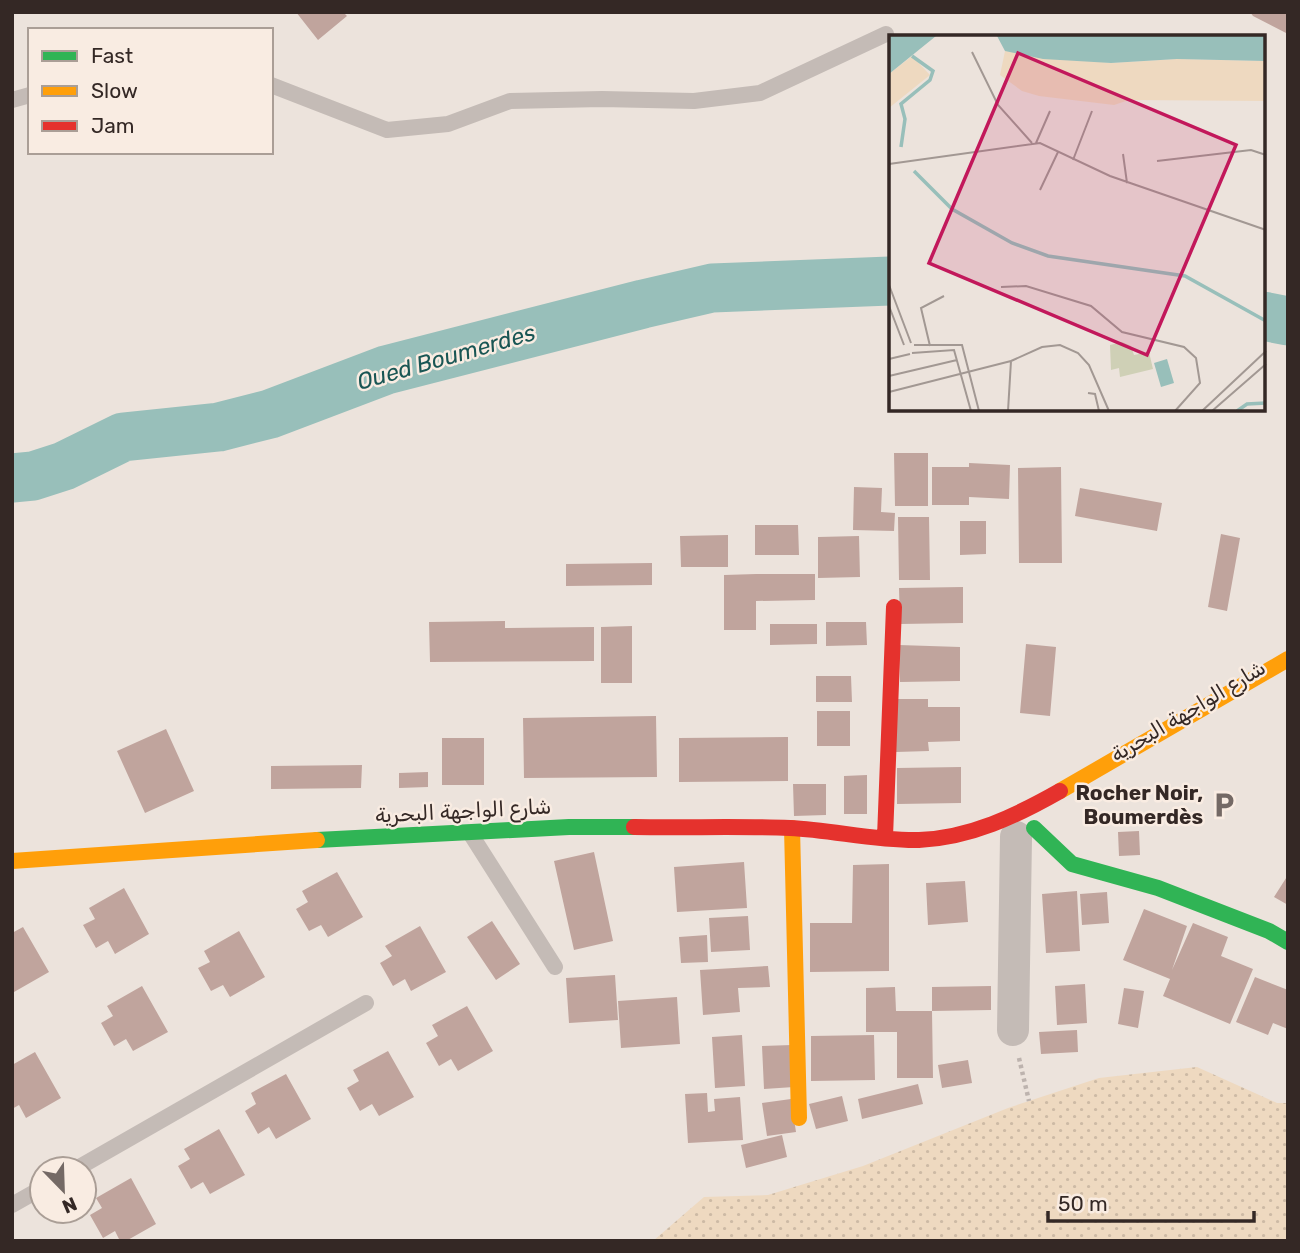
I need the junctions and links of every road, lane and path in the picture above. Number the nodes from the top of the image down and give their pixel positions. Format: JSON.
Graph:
{"nodes":[{"id":1,"x":886,"y":34,"type":"dead end"},
{"id":2,"x":273,"y":86,"type":"edge"},
{"id":3,"x":894,"y":607,"type":"dead end"},
{"id":4,"x":1288,"y":659,"type":"edge"},
{"id":5,"x":1288,"y":676,"type":"edge"},
{"id":6,"x":1160,"y":753,"type":"dead end"},
{"id":7,"x":792,"y":828,"type":"junction"},
{"id":8,"x":469,"y":832,"type":"junction"},
{"id":9,"x":1023,"y":833,"type":"joint"},
{"id":10,"x":885,"y":837,"type":"junction"},
{"id":11,"x":917,"y":839,"type":"junction"},
{"id":12,"x":976,"y":846,"type":"dead end"},
{"id":13,"x":12,"y":862,"type":"edge"},
{"id":14,"x":1288,"y":942,"type":"edge"},
{"id":15,"x":555,"y":967,"type":"dead end"},
{"id":16,"x":366,"y":1003,"type":"dead end"},
{"id":17,"x":1013,"y":1030,"type":"joint"},
{"id":18,"x":1030,"y":1101,"type":"dead end"},
{"id":19,"x":799,"y":1118,"type":"dead end"},
{"id":20,"x":98,"y":1156,"type":"edge"},
{"id":21,"x":28,"y":1196,"type":"edge"},
{"id":22,"x":12,"y":1205,"type":"edge"}],
"edges":[{"from":1,"to":2,"type":"lane"},
{"from":3,"to":10,"type":"main road"},
{"from":4,"to":11,"type":"main road","name":"شارع الواجهة البحرية"},
{"from":5,"to":6,"type":"main road","name":"شارع الواجهة البحرية"},
{"from":7,"to":8,"type":"main road","name":"شارع الواجهة البحرية"},
{"from":7,"to":10,"type":"main road","name":"شارع الواجهة البحرية"},
{"from":7,"to":19,"type":"main road"},
{"from":8,"to":13,"type":"main road","name":"شارع الواجهة البحرية"},
{"from":8,"to":15,"type":"lane"},
{"from":9,"to":14,"type":"main road"},
{"from":9,"to":17,"type":"street"},
{"from":10,"to":11,"type":"main road","name":"شارع الواجهة البحرية"},
{"from":11,"to":12,"type":"main road","name":"شارع الواجهة البحرية"},
{"from":16,"to":20,"type":"lane"},
{"from":17,"to":18,"type":"path"},
{"from":21,"to":22,"type":"lane"}]}
